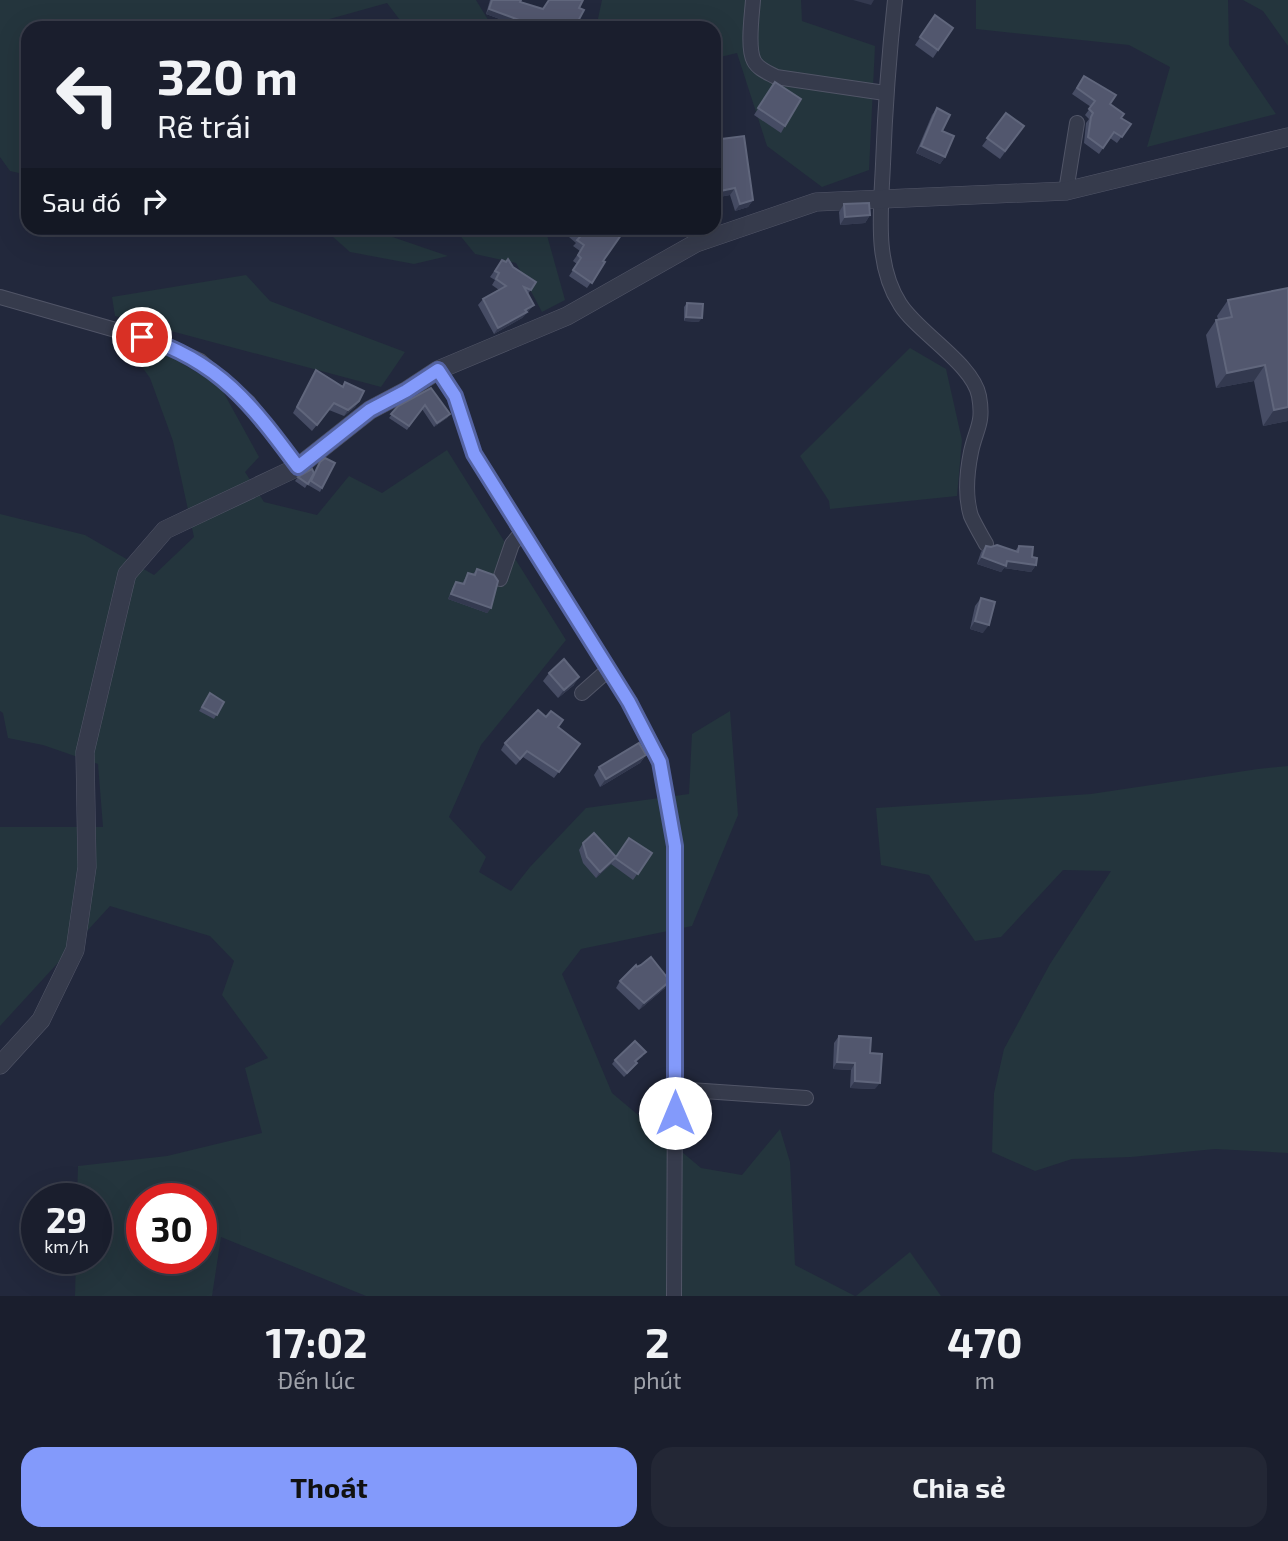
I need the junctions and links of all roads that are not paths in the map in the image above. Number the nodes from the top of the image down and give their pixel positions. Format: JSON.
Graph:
{"nodes":[{"id":1,"x":752,"y":0,"type":"edge"},
{"id":2,"x":895,"y":0,"type":"edge"},
{"id":3,"x":885,"y":93,"type":"junction"},
{"id":4,"x":1077,"y":123,"type":"dead end"},
{"id":5,"x":1288,"y":137,"type":"edge"},
{"id":6,"x":1066,"y":191,"type":"junction"},
{"id":7,"x":881,"y":200,"type":"junction"},
{"id":8,"x":721,"y":234,"type":"edge"},
{"id":9,"x":719,"y":235,"type":"edge"},
{"id":10,"x":0,"y":297,"type":"edge"},
{"id":11,"x":438,"y":370,"type":"junction"},
{"id":12,"x":298,"y":467,"type":"junction"},
{"id":13,"x":522,"y":532,"type":"junction"},
{"id":14,"x":986,"y":544,"type":"edge"},
{"id":15,"x":500,"y":579,"type":"edge"},
{"id":16,"x":608,"y":670,"type":"junction"},
{"id":17,"x":582,"y":693,"type":"dead end"},
{"id":18,"x":0,"y":1065,"type":"edge"},
{"id":19,"x":675,"y":1089,"type":"junction"},
{"id":20,"x":806,"y":1098,"type":"dead end"},
{"id":21,"x":674,"y":1296,"type":"edge"}],
"edges":[{"from":1,"to":3,"type":"street"},
{"from":2,"to":3,"type":"street"},
{"from":3,"to":7,"type":"street"},
{"from":4,"to":6,"type":"street"},
{"from":5,"to":6,"type":"street"},
{"from":6,"to":7,"type":"street"},
{"from":7,"to":8,"type":"street"},
{"from":7,"to":14,"type":"street"},
{"from":9,"to":11,"type":"street"},
{"from":10,"to":12,"type":"street"},
{"from":11,"to":12,"type":"street"},
{"from":11,"to":13,"type":"street"},
{"from":12,"to":18,"type":"street"},
{"from":13,"to":15,"type":"street"},
{"from":13,"to":16,"type":"street"},
{"from":16,"to":17,"type":"street"},
{"from":16,"to":19,"type":"street"},
{"from":19,"to":20,"type":"street"},
{"from":19,"to":21,"type":"street"}]}
